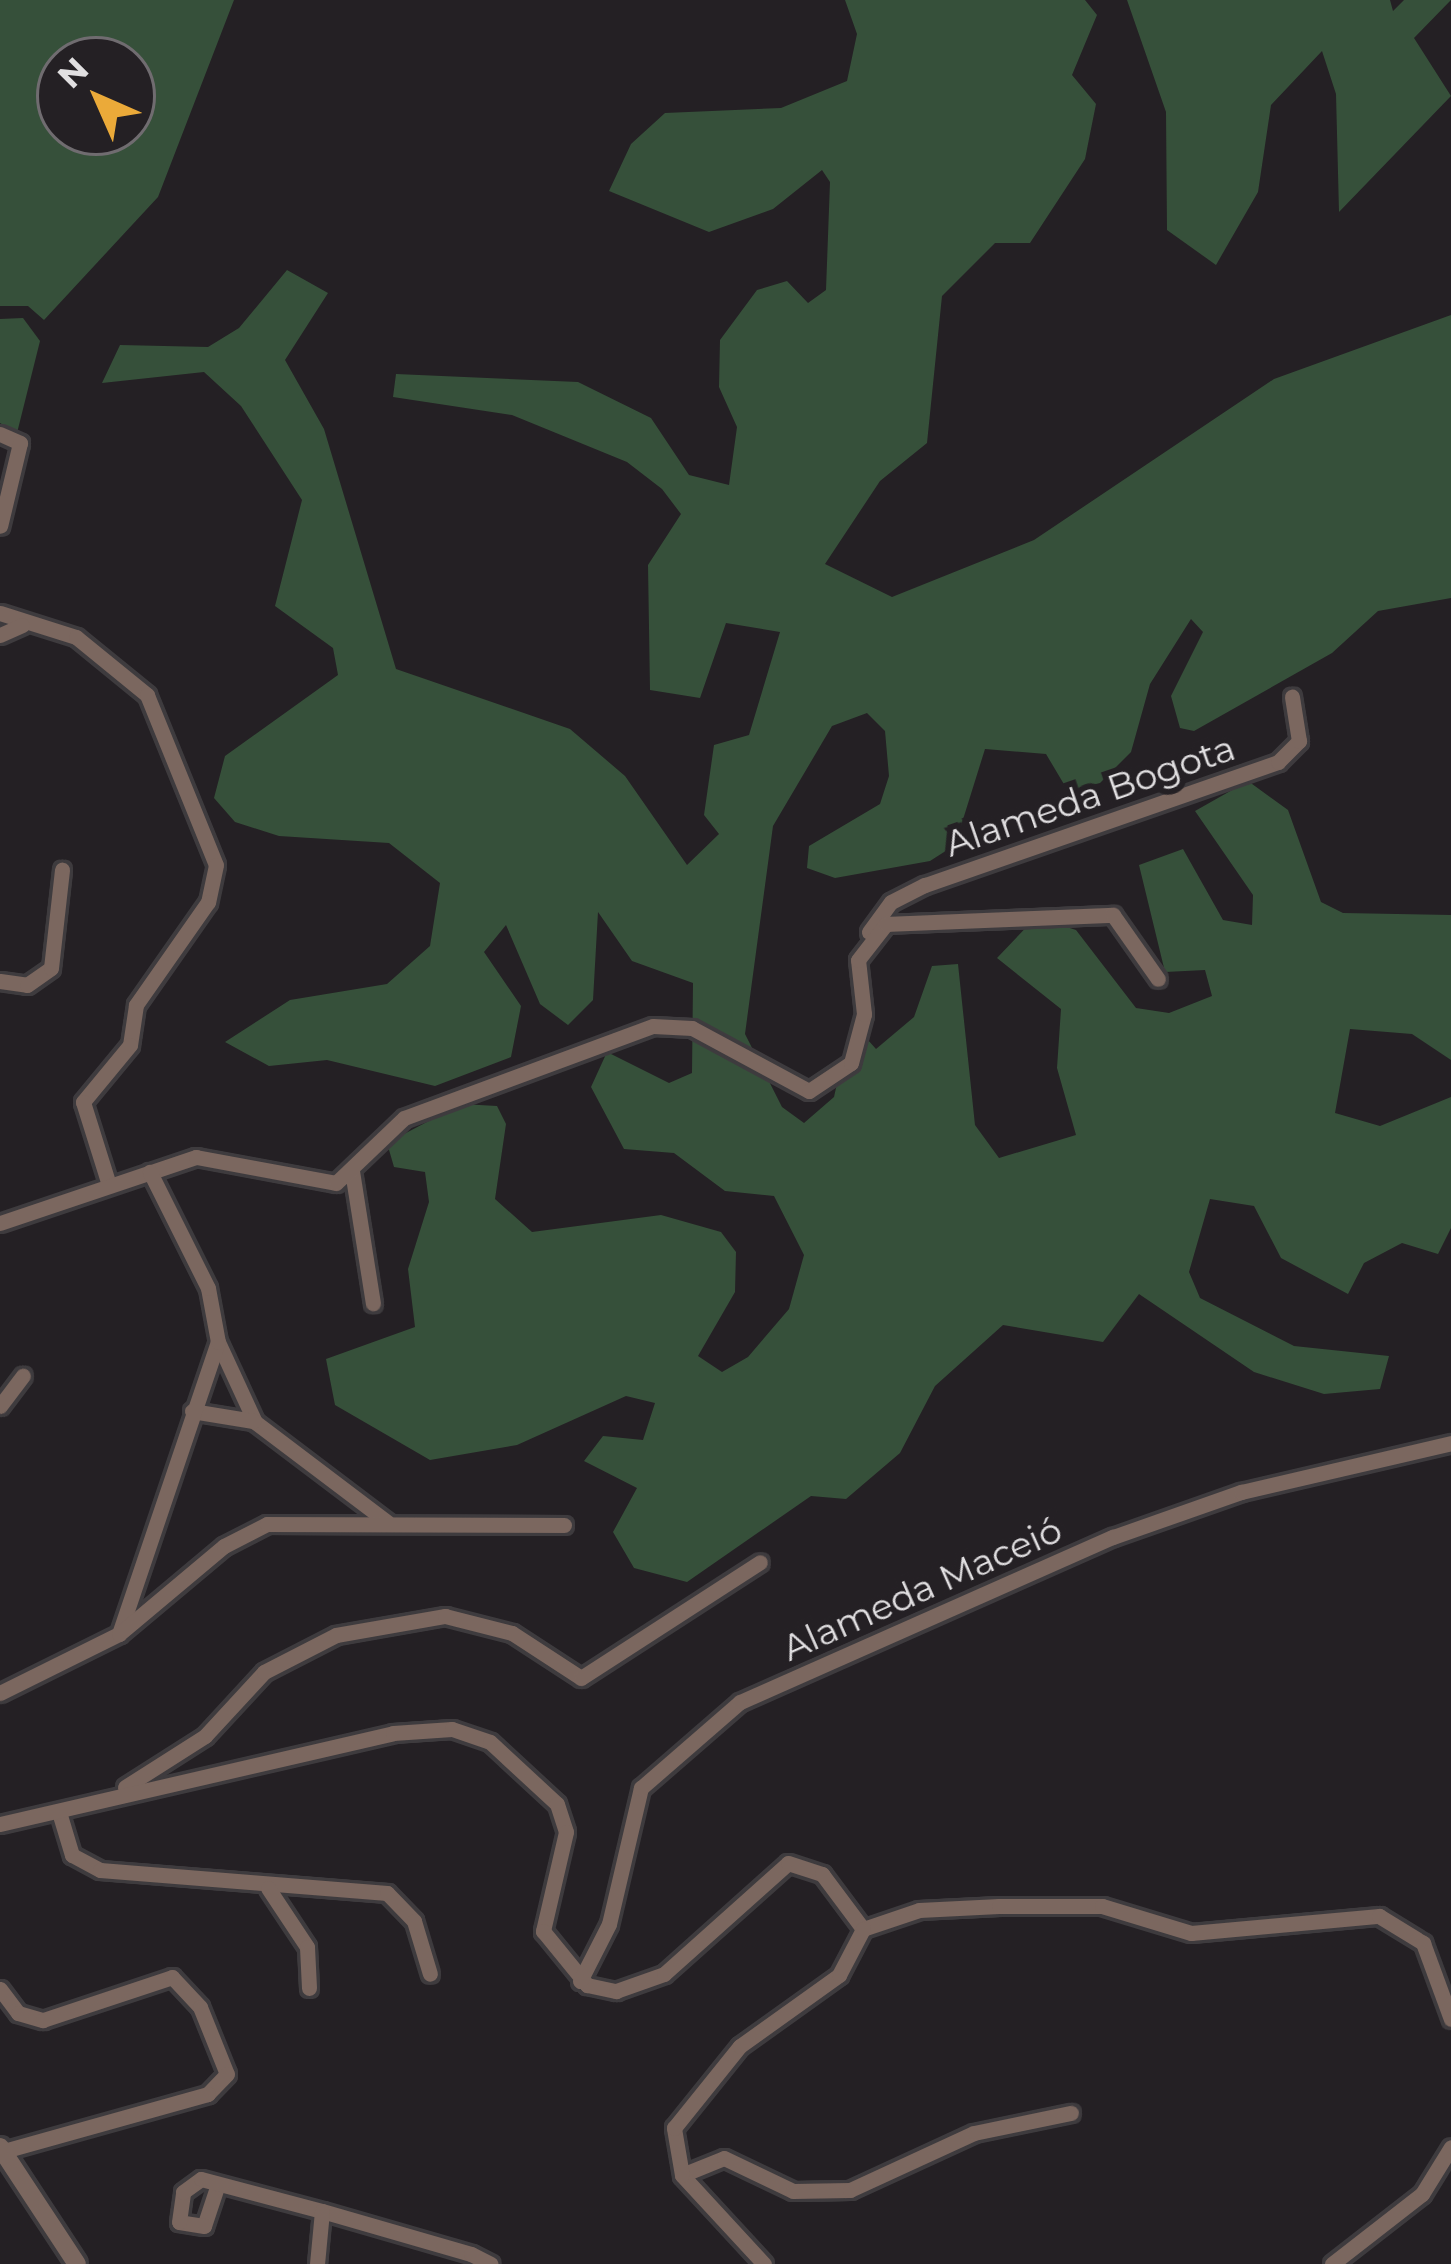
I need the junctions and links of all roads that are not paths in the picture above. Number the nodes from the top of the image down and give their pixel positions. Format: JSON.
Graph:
{"nodes":[{"id":1,"x":0,"y":434,"type":"edge"},
{"id":2,"x":0,"y":526,"type":"edge"},
{"id":3,"x":0,"y":614,"type":"edge"},
{"id":4,"x":22,"y":625,"type":"junction"},
{"id":5,"x":0,"y":635,"type":"edge"},
{"id":6,"x":1292,"y":697,"type":"dead end"},
{"id":7,"x":62,"y":869,"type":"dead end"},
{"id":8,"x":868,"y":935,"type":"junction"},
{"id":9,"x":1158,"y":979,"type":"dead end"},
{"id":10,"x":0,"y":980,"type":"edge"},
{"id":11,"x":150,"y":1172,"type":"junction"},
{"id":12,"x":352,"y":1172,"type":"junction"},
{"id":13,"x":109,"y":1185,"type":"junction"},
{"id":14,"x":0,"y":1223,"type":"edge"},
{"id":15,"x":373,"y":1303,"type":"dead end"},
{"id":16,"x":218,"y":1342,"type":"junction"},
{"id":17,"x":23,"y":1376,"type":"dead end"},
{"id":18,"x":0,"y":1406,"type":"edge"},
{"id":19,"x":192,"y":1412,"type":"junction"},
{"id":20,"x":255,"y":1422,"type":"junction"},
{"id":21,"x":1451,"y":1443,"type":"edge"},
{"id":22,"x":387,"y":1522,"type":"junction"},
{"id":23,"x":564,"y":1525,"type":"dead end"},
{"id":24,"x":760,"y":1562,"type":"dead end"},
{"id":25,"x":119,"y":1634,"type":"junction"},
{"id":26,"x":0,"y":1693,"type":"edge"},
{"id":27,"x":118,"y":1792,"type":"junction"},
{"id":28,"x":59,"y":1812,"type":"junction"},
{"id":29,"x":0,"y":1824,"type":"edge"},
{"id":30,"x":268,"y":1888,"type":"junction"},
{"id":31,"x":863,"y":1929,"type":"junction"},
{"id":32,"x":430,"y":1974,"type":"dead end"},
{"id":33,"x":580,"y":1981,"type":"junction"},
{"id":34,"x":309,"y":1988,"type":"dead end"},
{"id":35,"x":0,"y":1989,"type":"edge"},
{"id":36,"x":1451,"y":2019,"type":"edge"},
{"id":37,"x":1071,"y":2113,"type":"dead end"},
{"id":38,"x":1451,"y":2147,"type":"edge"},
{"id":39,"x":2,"y":2149,"type":"edge"},
{"id":40,"x":682,"y":2175,"type":"junction"},
{"id":41,"x":218,"y":2184,"type":"dead end"},
{"id":42,"x":322,"y":2211,"type":"junction"},
{"id":43,"x":77,"y":2264,"type":"edge"},
{"id":44,"x":317,"y":2264,"type":"edge"},
{"id":45,"x":491,"y":2264,"type":"edge"},
{"id":46,"x":764,"y":2264,"type":"edge"},
{"id":47,"x":1332,"y":2264,"type":"edge"}],
"edges":[{"from":1,"to":2,"type":"street"},
{"from":3,"to":4,"type":"street"},
{"from":4,"to":5,"type":"street"},
{"from":4,"to":13,"type":"street"},
{"from":6,"to":8,"type":"street","name":"Alameda Bogota"},
{"from":7,"to":10,"type":"street"},
{"from":8,"to":9,"type":"street"},
{"from":8,"to":12,"type":"street"},
{"from":11,"to":12,"type":"street"},
{"from":11,"to":13,"type":"street"},
{"from":11,"to":16,"type":"street"},
{"from":12,"to":15,"type":"street"},
{"from":13,"to":14,"type":"street"},
{"from":16,"to":19,"type":"street"},
{"from":16,"to":20,"type":"street"},
{"from":17,"to":18,"type":"street"},
{"from":19,"to":20,"type":"street"},
{"from":19,"to":25,"type":"street"},
{"from":20,"to":22,"type":"street"},
{"from":21,"to":33,"type":"street","name":"Alameda Maceió"},
{"from":22,"to":23,"type":"street"},
{"from":22,"to":25,"type":"street"},
{"from":24,"to":27,"type":"street"},
{"from":25,"to":26,"type":"street"},
{"from":27,"to":28,"type":"street"},
{"from":27,"to":33,"type":"street"},
{"from":28,"to":29,"type":"street"},
{"from":28,"to":30,"type":"street"},
{"from":30,"to":32,"type":"street"},
{"from":30,"to":34,"type":"street"},
{"from":31,"to":33,"type":"street"},
{"from":31,"to":36,"type":"street"},
{"from":31,"to":40,"type":"street"},
{"from":35,"to":39,"type":"street"},
{"from":37,"to":40,"type":"street"},
{"from":38,"to":47,"type":"street"},
{"from":39,"to":43,"type":"street"},
{"from":40,"to":46,"type":"street"},
{"from":41,"to":42,"type":"street"},
{"from":42,"to":44,"type":"street"},
{"from":42,"to":45,"type":"street"}]}
